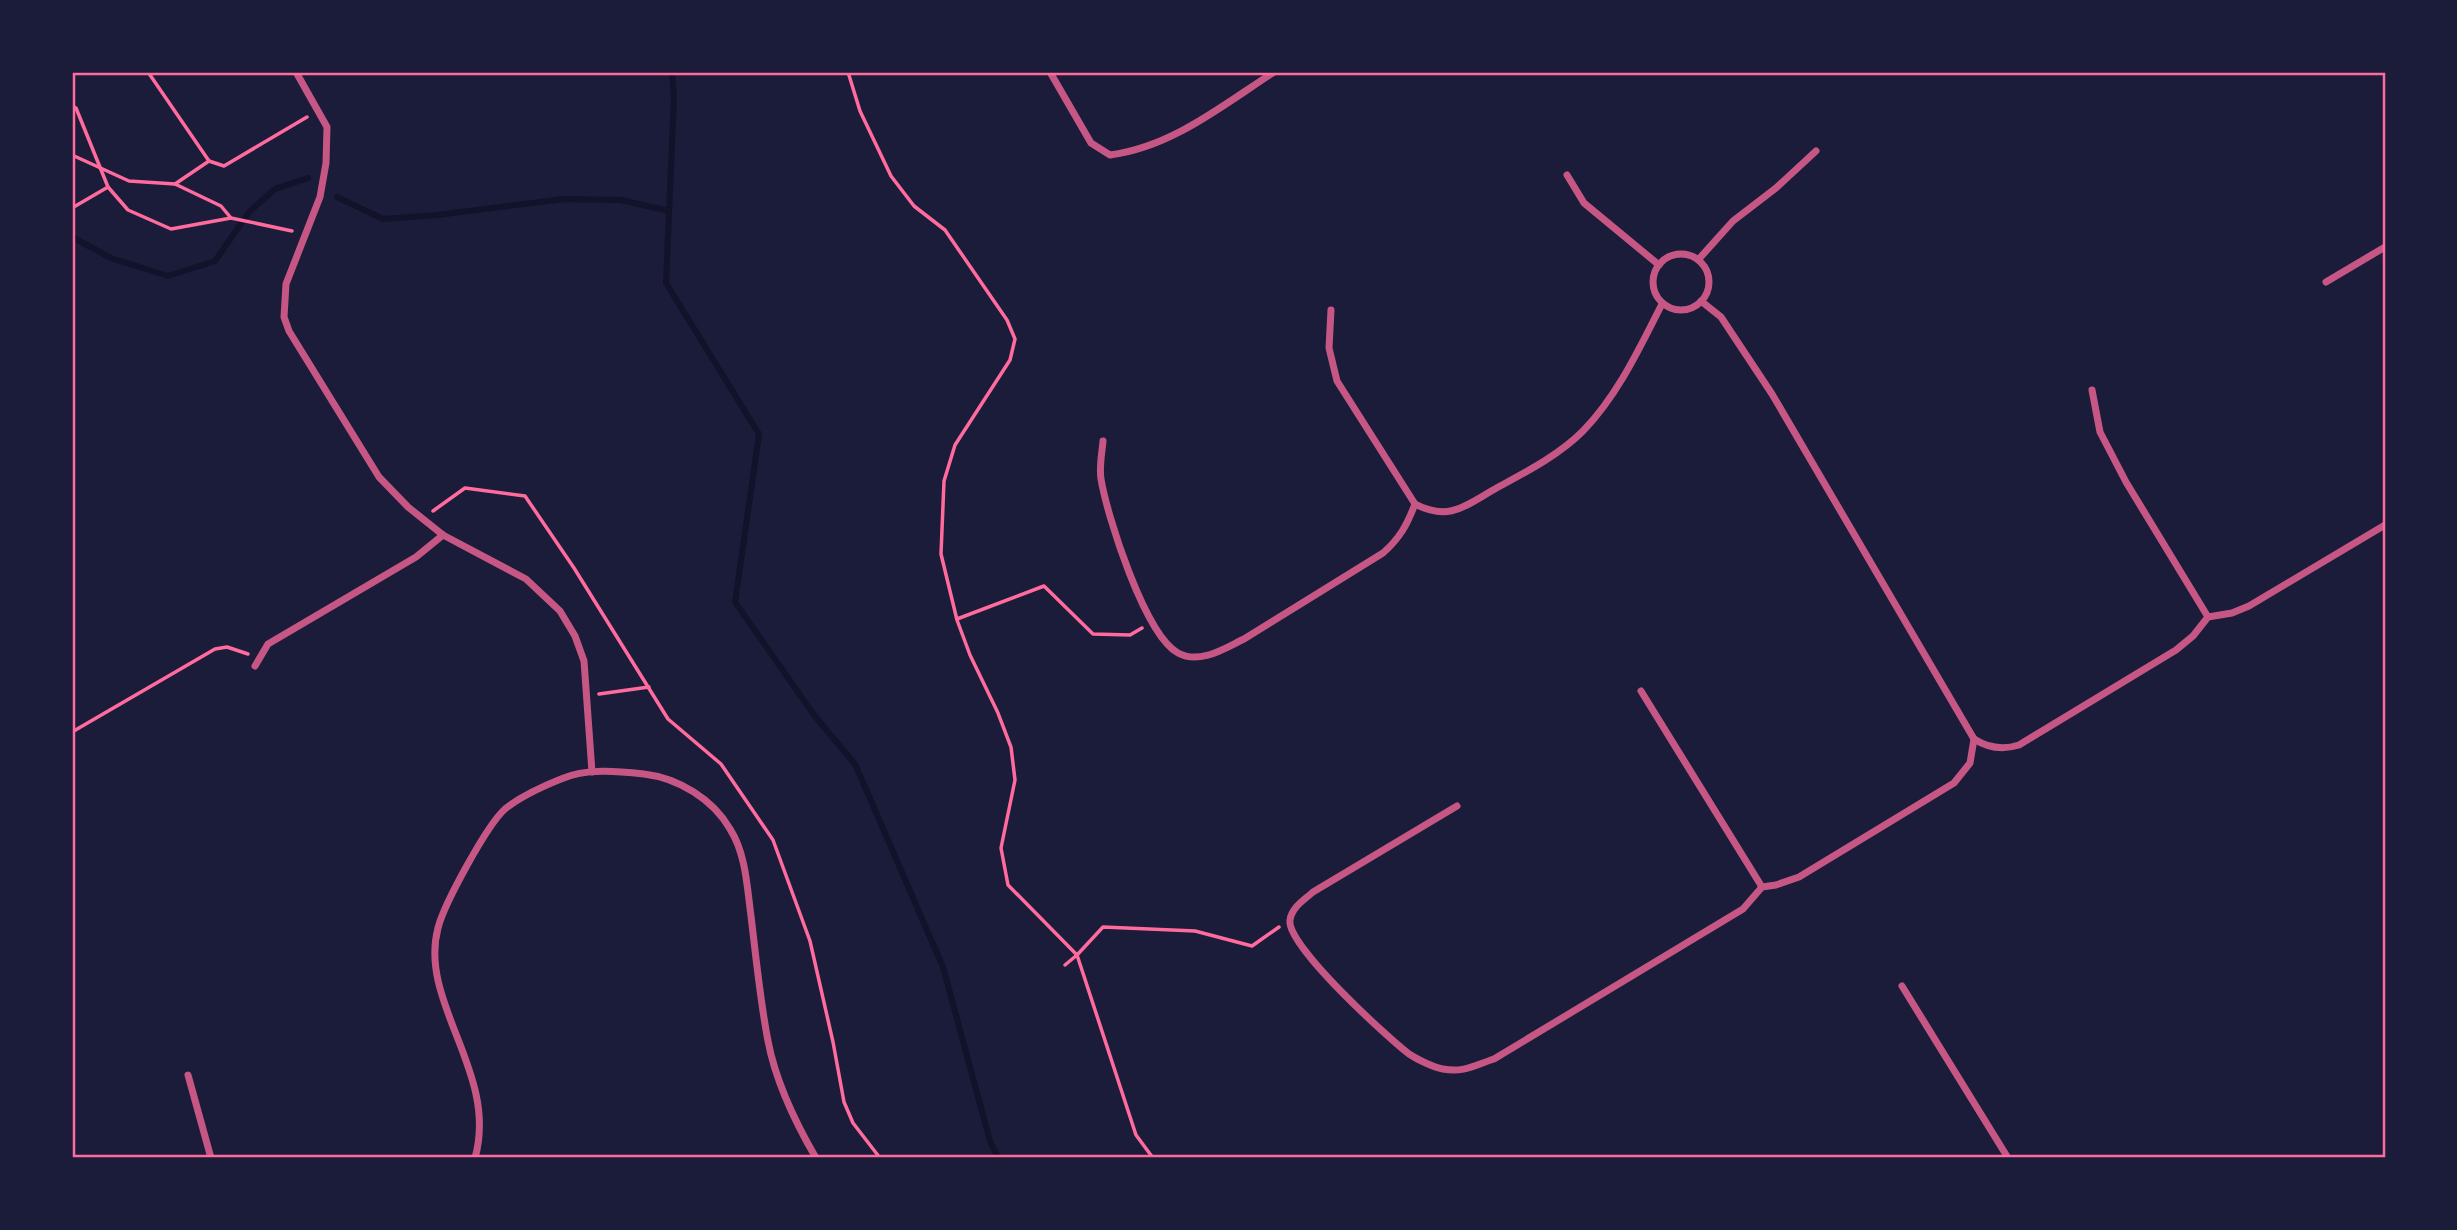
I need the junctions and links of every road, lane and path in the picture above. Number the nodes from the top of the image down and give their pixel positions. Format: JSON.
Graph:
{"nodes":[{"id":1,"x":148,"y":72,"type":"edge"},
{"id":2,"x":296,"y":72,"type":"edge"},
{"id":3,"x":848,"y":72,"type":"edge"},
{"id":4,"x":1050,"y":72,"type":"edge"},
{"id":5,"x":1274,"y":72,"type":"edge"},
{"id":6,"x":72,"y":106,"type":"edge"},
{"id":7,"x":318,"y":111,"type":"junction"},
{"id":8,"x":1816,"y":151,"type":"dead end"},
{"id":9,"x":72,"y":155,"type":"edge"},
{"id":10,"x":209,"y":161,"type":"junction"},
{"id":11,"x":100,"y":168,"type":"junction"},
{"id":12,"x":1567,"y":175,"type":"dead end"},
{"id":13,"x":175,"y":184,"type":"junction"},
{"id":14,"x":108,"y":187,"type":"junction"},
{"id":15,"x":72,"y":208,"type":"edge"},
{"id":16,"x":231,"y":218,"type":"junction"},
{"id":17,"x":304,"y":233,"type":"junction"},
{"id":18,"x":2385,"y":247,"type":"edge"},
{"id":19,"x":1698,"y":260,"type":"junction"},
{"id":20,"x":1659,"y":265,"type":"junction"},
{"id":21,"x":2326,"y":282,"type":"dead end"},
{"id":22,"x":1701,"y":301,"type":"junction"},
{"id":23,"x":1662,"y":303,"type":"junction"},
{"id":24,"x":1331,"y":310,"type":"dead end"},
{"id":25,"x":2091,"y":390,"type":"dead end"},
{"id":26,"x":1103,"y":442,"type":"dead end"},
{"id":27,"x":525,"y":496,"type":"dead end"},
{"id":28,"x":1415,"y":504,"type":"junction"},
{"id":29,"x":422,"y":518,"type":"junction"},
{"id":30,"x":2385,"y":525,"type":"edge"},
{"id":31,"x":443,"y":536,"type":"junction"},
{"id":32,"x":2208,"y":617,"type":"junction"},
{"id":33,"x":957,"y":620,"type":"junction"},
{"id":34,"x":1153,"y":622,"type":"junction"},
{"id":35,"x":260,"y":658,"type":"junction"},
{"id":36,"x":255,"y":666,"type":"dead end"},
{"id":37,"x":649,"y":687,"type":"dead end"},
{"id":38,"x":1641,"y":691,"type":"dead end"},
{"id":39,"x":604,"y":693,"type":"dead end"},
{"id":40,"x":72,"y":732,"type":"edge"},
{"id":41,"x":1974,"y":739,"type":"junction"},
{"id":42,"x":592,"y":772,"type":"junction"},
{"id":43,"x":1457,"y":806,"type":"dead end"},
{"id":44,"x":1762,"y":887,"type":"junction"},
{"id":45,"x":1290,"y":920,"type":"junction"},
{"id":46,"x":1077,"y":956,"type":"junction"},
{"id":47,"x":1065,"y":965,"type":"dead end"},
{"id":48,"x":1902,"y":986,"type":"dead end"},
{"id":49,"x":188,"y":1075,"type":"dead end"},
{"id":50,"x":211,"y":1158,"type":"edge"},
{"id":51,"x":475,"y":1158,"type":"edge"},
{"id":52,"x":816,"y":1158,"type":"edge"},
{"id":53,"x":1153,"y":1158,"type":"edge"},
{"id":54,"x":2008,"y":1158,"type":"edge"}],
"edges":[{"from":1,"to":10,"type":"path"},
{"from":2,"to":7,"type":"street"},
{"from":3,"to":33,"type":"path"},
{"from":4,"to":5,"type":"street"},
{"from":6,"to":11,"type":"path"},
{"from":7,"to":10,"type":"path"},
{"from":7,"to":17,"type":"street"},
{"from":8,"to":19,"type":"street"},
{"from":9,"to":11,"type":"path"},
{"from":10,"to":13,"type":"path"},
{"from":11,"to":13,"type":"path"},
{"from":11,"to":14,"type":"path"},
{"from":12,"to":20,"type":"street"},
{"from":13,"to":16,"type":"path"},
{"from":14,"to":15,"type":"path"},
{"from":14,"to":16,"type":"path"},
{"from":16,"to":17,"type":"path"},
{"from":17,"to":29,"type":"street"},
{"from":18,"to":21,"type":"street"},
{"from":19,"to":20,"type":"street"},
{"from":19,"to":22,"type":"street"},
{"from":20,"to":23,"type":"street"},
{"from":22,"to":23,"type":"street"},
{"from":22,"to":41,"type":"street"},
{"from":23,"to":28,"type":"street"},
{"from":24,"to":28,"type":"street"},
{"from":25,"to":32,"type":"street"},
{"from":26,"to":34,"type":"street"},
{"from":27,"to":29,"type":"path"},
{"from":28,"to":34,"type":"street"},
{"from":29,"to":31,"type":"street"},
{"from":30,"to":32,"type":"street"},
{"from":31,"to":35,"type":"street"},
{"from":31,"to":42,"type":"street"},
{"from":32,"to":41,"type":"street"},
{"from":33,"to":34,"type":"path"},
{"from":33,"to":46,"type":"path"},
{"from":35,"to":36,"type":"street"},
{"from":35,"to":40,"type":"path"},
{"from":37,"to":39,"type":"path"},
{"from":38,"to":44,"type":"street"},
{"from":41,"to":44,"type":"street"},
{"from":42,"to":51,"type":"street"},
{"from":42,"to":52,"type":"street"},
{"from":43,"to":45,"type":"street"},
{"from":44,"to":45,"type":"street"},
{"from":45,"to":46,"type":"path"},
{"from":46,"to":47,"type":"path"},
{"from":46,"to":53,"type":"path"},
{"from":48,"to":54,"type":"street"},
{"from":49,"to":50,"type":"street"}]}
